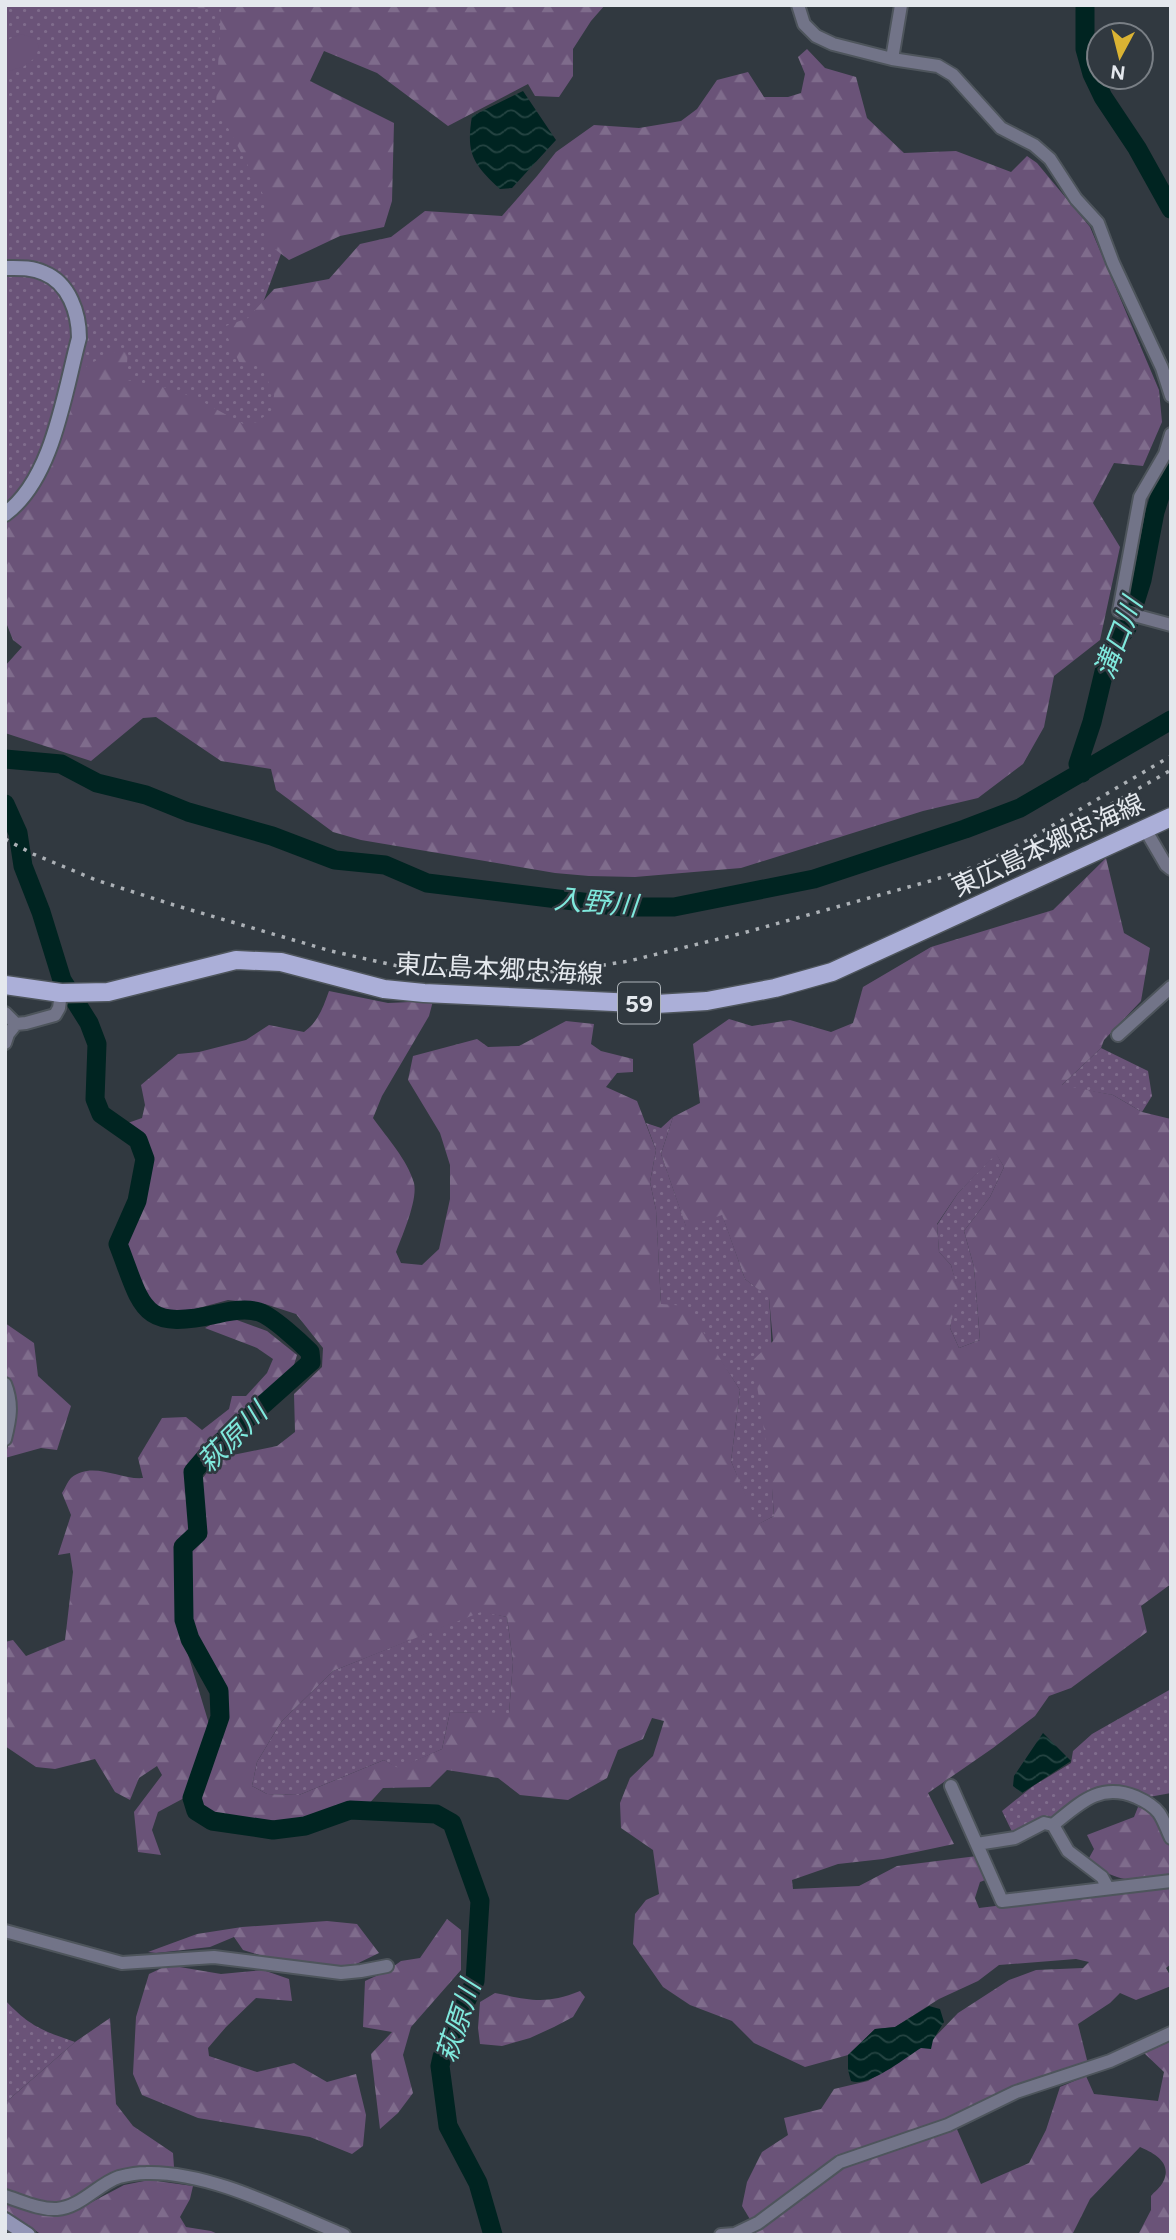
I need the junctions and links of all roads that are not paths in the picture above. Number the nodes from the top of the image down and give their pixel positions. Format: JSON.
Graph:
{"nodes":[{"id":1,"x":798,"y":5,"type":"edge"},
{"id":2,"x":901,"y":5,"type":"edge"},
{"id":3,"x":892,"y":59,"type":"junction"},
{"id":4,"x":5,"y":268,"type":"edge"},
{"id":5,"x":1171,"y":396,"type":"edge"},
{"id":6,"x":1171,"y":434,"type":"edge"},
{"id":7,"x":5,"y":514,"type":"edge"},
{"id":8,"x":1171,"y":625,"type":"edge"},
{"id":9,"x":1171,"y":817,"type":"edge"},
{"id":10,"x":1144,"y":829,"type":"junction"},
{"id":11,"x":1171,"y":869,"type":"edge"},
{"id":12,"x":5,"y":985,"type":"edge"},
{"id":13,"x":1171,"y":987,"type":"edge"},
{"id":14,"x":70,"y":993,"type":"junction"},
{"id":15,"x":5,"y":1013,"type":"edge"},
{"id":16,"x":16,"y":1024,"type":"junction"},
{"id":17,"x":1118,"y":1035,"type":"dead end"},
{"id":18,"x":5,"y":1043,"type":"edge"},
{"id":19,"x":5,"y":1384,"type":"edge"},
{"id":20,"x":5,"y":1439,"type":"edge"},
{"id":21,"x":951,"y":1786,"type":"dead end"},
{"id":22,"x":1053,"y":1825,"type":"junction"},
{"id":23,"x":1171,"y":1838,"type":"edge"},
{"id":24,"x":977,"y":1844,"type":"junction"},
{"id":25,"x":1171,"y":1881,"type":"edge"},
{"id":26,"x":1108,"y":1888,"type":"junction"},
{"id":27,"x":5,"y":1931,"type":"edge"},
{"id":28,"x":387,"y":1966,"type":"dead end"},
{"id":29,"x":1171,"y":2033,"type":"edge"},
{"id":30,"x":5,"y":2196,"type":"edge"},
{"id":31,"x":5,"y":2220,"type":"edge"},
{"id":32,"x":28,"y":2235,"type":"edge"},
{"id":33,"x":344,"y":2235,"type":"edge"},
{"id":34,"x":721,"y":2235,"type":"edge"}],
"edges":[{"from":1,"to":3,"type":"street"},
{"from":2,"to":3,"type":"street"},
{"from":3,"to":5,"type":"street"},
{"from":4,"to":7,"type":"street"},
{"from":6,"to":8,"type":"street"},
{"from":9,"to":10,"type":"main road","name":"東広島本郷忠海線","number":"59"},
{"from":10,"to":11,"type":"street"},
{"from":10,"to":14,"type":"main road","name":"東広島本郷忠海線","number":"59"},
{"from":12,"to":14,"type":"main road","name":"東広島本郷忠海線","number":"59"},
{"from":13,"to":17,"type":"street"},
{"from":14,"to":16,"type":"street"},
{"from":15,"to":16,"type":"street"},
{"from":16,"to":18,"type":"street"},
{"from":19,"to":20,"type":"street"},
{"from":21,"to":24,"type":"street"},
{"from":22,"to":23,"type":"street"},
{"from":22,"to":24,"type":"street"},
{"from":22,"to":26,"type":"street"},
{"from":24,"to":26,"type":"street"},
{"from":25,"to":26,"type":"street"},
{"from":27,"to":28,"type":"street"},
{"from":29,"to":34,"type":"street"},
{"from":30,"to":33,"type":"street"},
{"from":31,"to":32,"type":"street"}]}
